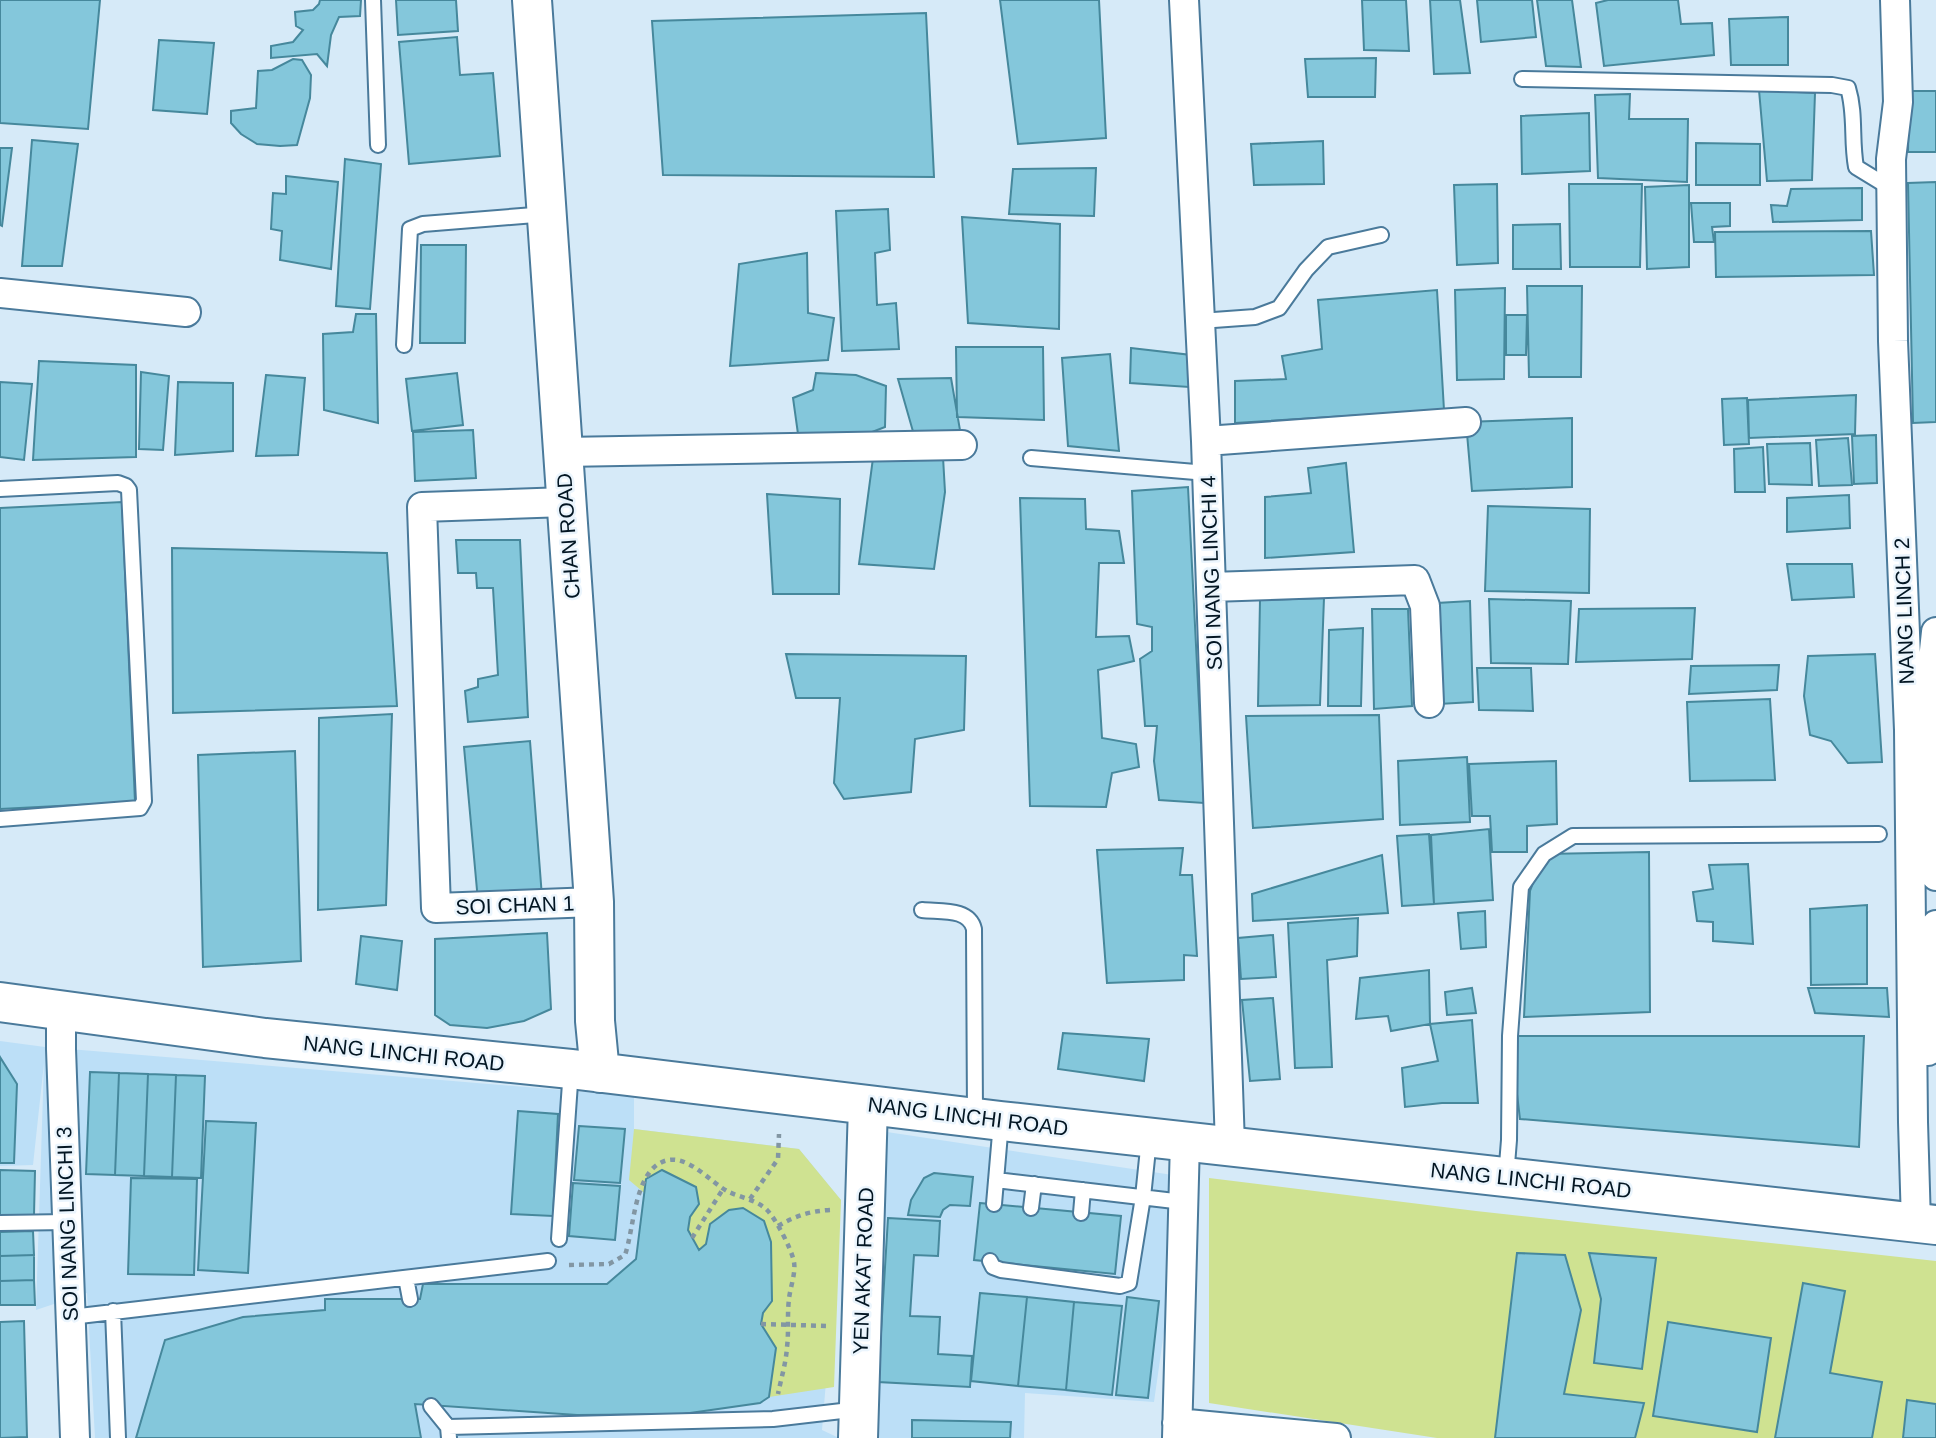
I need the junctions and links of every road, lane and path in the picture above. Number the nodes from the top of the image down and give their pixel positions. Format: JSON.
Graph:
{"nodes":[{"id":1,"x":373,"y":0,"type":"edge"},
{"id":2,"x":532,"y":0,"type":"edge"},
{"id":3,"x":1184,"y":0,"type":"edge"},
{"id":4,"x":1895,"y":0,"type":"edge"},
{"id":5,"x":1522,"y":79,"type":"dead end"},
{"id":6,"x":378,"y":145,"type":"dead end"},
{"id":7,"x":1892,"y":189,"type":"junction"},
{"id":8,"x":548,"y":214,"type":"junction"},
{"id":9,"x":1381,"y":235,"type":"dead end"},
{"id":10,"x":0,"y":293,"type":"edge"},
{"id":11,"x":186,"y":312,"type":"dead end"},
{"id":12,"x":1200,"y":321,"type":"junction"},
{"id":13,"x":404,"y":345,"type":"dead end"},
{"id":14,"x":1466,"y":422,"type":"dead end"},
{"id":15,"x":1206,"y":441,"type":"junction"},
{"id":16,"x":962,"y":445,"type":"dead end"},
{"id":17,"x":563,"y":452,"type":"junction"},
{"id":18,"x":1031,"y":458,"type":"dead end"},
{"id":19,"x":1207,"y":473,"type":"junction"},
{"id":20,"x":0,"y":489,"type":"edge"},
{"id":21,"x":566,"y":502,"type":"junction"},
{"id":22,"x":1211,"y":587,"type":"junction"},
{"id":23,"x":1936,"y":632,"type":"edge"},
{"id":24,"x":1429,"y":703,"type":"dead end"},
{"id":25,"x":0,"y":819,"type":"edge"},
{"id":26,"x":1879,"y":834,"type":"dead end"},
{"id":27,"x":1936,"y":876,"type":"edge"},
{"id":28,"x":594,"y":902,"type":"junction"},
{"id":29,"x":922,"y":910,"type":"dead end"},
{"id":30,"x":1936,"y":925,"type":"edge"},
{"id":31,"x":0,"y":1002,"type":"edge"},
{"id":32,"x":61,"y":1011,"type":"junction"},
{"id":33,"x":585,"y":1071,"type":"junction"},
{"id":34,"x":868,"y":1105,"type":"junction"},
{"id":35,"x":988,"y":1119,"type":"junction"},
{"id":36,"x":1913,"y":1122,"type":"junction"},
{"id":37,"x":779,"y":1134,"type":"dead end"},
{"id":38,"x":1167,"y":1139,"type":"junction"},
{"id":39,"x":1230,"y":1146,"type":"junction"},
{"id":40,"x":1506,"y":1177,"type":"junction"},
{"id":41,"x":996,"y":1180,"type":"junction"},
{"id":42,"x":1034,"y":1184,"type":"junction"},
{"id":43,"x":723,"y":1189,"type":"junction"},
{"id":44,"x":1083,"y":1190,"type":"junction"},
{"id":45,"x":1143,"y":1197,"type":"junction"},
{"id":46,"x":750,"y":1199,"type":"junction"},
{"id":47,"x":1183,"y":1202,"type":"junction"},
{"id":48,"x":995,"y":1204,"type":"dead end"},
{"id":49,"x":1031,"y":1208,"type":"dead end"},
{"id":50,"x":834,"y":1210,"type":"dead end"},
{"id":51,"x":1081,"y":1213,"type":"dead end"},
{"id":52,"x":67,"y":1222,"type":"junction"},
{"id":53,"x":0,"y":1223,"type":"edge"},
{"id":54,"x":1926,"y":1224,"type":"edge"},
{"id":55,"x":778,"y":1226,"type":"junction"},
{"id":56,"x":692,"y":1238,"type":"dead end"},
{"id":57,"x":559,"y":1239,"type":"dead end"},
{"id":58,"x":548,"y":1261,"type":"joint"},
{"id":59,"x":990,"y":1261,"type":"dead end"},
{"id":60,"x":406,"y":1278,"type":"junction"},
{"id":61,"x":410,"y":1299,"type":"dead end"},
{"id":62,"x":113,"y":1311,"type":"junction"},
{"id":63,"x":71,"y":1317,"type":"junction"},
{"id":64,"x":761,"y":1324,"type":"dead end"},
{"id":65,"x":788,"y":1326,"type":"junction"},
{"id":66,"x":827,"y":1326,"type":"dead end"},
{"id":67,"x":431,"y":1406,"type":"dead end"},
{"id":68,"x":773,"y":1419,"type":"junction"},
{"id":69,"x":858,"y":1424,"type":"edge"},
{"id":70,"x":1177,"y":1430,"type":"edge"},
{"id":71,"x":448,"y":1432,"type":"edge"},
{"id":72,"x":75,"y":1438,"type":"edge"},
{"id":73,"x":118,"y":1438,"type":"edge"},
{"id":74,"x":1328,"y":1438,"type":"edge"}],
"edges":[{"from":1,"to":6,"type":"lane"},
{"from":2,"to":8,"type":"main road","name":"CHAN ROAD"},
{"from":3,"to":12,"type":"street","name":"SOI NANG LINCHI 4"},
{"from":4,"to":7,"type":"street","name":"NANG LINCH 2"},
{"from":5,"to":7,"type":"lane"},
{"from":7,"to":36,"type":"street","name":"NANG LINCH 2"},
{"from":8,"to":13,"type":"lane"},
{"from":8,"to":17,"type":"main road","name":"CHAN ROAD"},
{"from":9,"to":12,"type":"lane"},
{"from":10,"to":11,"type":"street"},
{"from":12,"to":15,"type":"street","name":"SOI NANG LINCHI 4"},
{"from":14,"to":15,"type":"street"},
{"from":15,"to":19,"type":"street","name":"SOI NANG LINCHI 4"},
{"from":16,"to":17,"type":"street"},
{"from":17,"to":21,"type":"main road","name":"CHAN ROAD"},
{"from":18,"to":19,"type":"lane"},
{"from":19,"to":22,"type":"street","name":"SOI NANG LINCHI 4"},
{"from":20,"to":25,"type":"lane"},
{"from":21,"to":28,"type":"main road","name":"CHAN ROAD"},
{"from":21,"to":28,"type":"street","name":"SOI CHAN 1"},
{"from":22,"to":24,"type":"street"},
{"from":22,"to":39,"type":"street","name":"SOI NANG LINCHI 4"},
{"from":23,"to":27,"type":"street"},
{"from":26,"to":40,"type":"lane"},
{"from":28,"to":33,"type":"main road","name":"CHAN ROAD"},
{"from":29,"to":35,"type":"lane"},
{"from":30,"to":36,"type":"street"},
{"from":31,"to":32,"type":"main road","name":"NANG LINCHI ROAD"},
{"from":32,"to":33,"type":"main road","name":"NANG LINCHI ROAD"},
{"from":32,"to":52,"type":"street","name":"SOI NANG LINCHI 3"},
{"from":33,"to":34,"type":"main road","name":"NANG LINCHI ROAD"},
{"from":33,"to":57,"type":"lane"},
{"from":34,"to":35,"type":"main road","name":"NANG LINCHI ROAD"},
{"from":34,"to":69,"type":"main road","name":"YEN AKAT ROAD"},
{"from":35,"to":38,"type":"main road","name":"NANG LINCHI ROAD"},
{"from":35,"to":41,"type":"lane"},
{"from":36,"to":54,"type":"street","name":"NANG LINCH 2"},
{"from":37,"to":46,"type":"path"},
{"from":38,"to":39,"type":"main road","name":"NANG LINCHI ROAD"},
{"from":38,"to":45,"type":"lane"},
{"from":38,"to":47,"type":"street"},
{"from":39,"to":40,"type":"main road","name":"NANG LINCHI ROAD"},
{"from":40,"to":54,"type":"main road","name":"NANG LINCHI ROAD"},
{"from":41,"to":42,"type":"lane"},
{"from":41,"to":48,"type":"lane"},
{"from":42,"to":44,"type":"lane"},
{"from":42,"to":49,"type":"lane"},
{"from":43,"to":46,"type":"path"},
{"from":43,"to":56,"type":"path"},
{"from":43,"to":58,"type":"path"},
{"from":44,"to":45,"type":"lane"},
{"from":44,"to":51,"type":"lane"},
{"from":45,"to":47,"type":"lane"},
{"from":45,"to":59,"type":"lane"},
{"from":46,"to":55,"type":"path"},
{"from":47,"to":70,"type":"street"},
{"from":50,"to":55,"type":"path"},
{"from":52,"to":53,"type":"lane"},
{"from":52,"to":63,"type":"street","name":"SOI NANG LINCHI 3"},
{"from":55,"to":65,"type":"path"},
{"from":58,"to":60,"type":"lane"},
{"from":60,"to":61,"type":"lane"},
{"from":60,"to":62,"type":"lane"},
{"from":62,"to":63,"type":"lane"},
{"from":62,"to":73,"type":"lane"},
{"from":63,"to":72,"type":"street","name":"SOI NANG LINCHI 3"},
{"from":64,"to":65,"type":"path"},
{"from":65,"to":66,"type":"path"},
{"from":65,"to":68,"type":"path"},
{"from":67,"to":71,"type":"lane"},
{"from":68,"to":69,"type":"lane"},
{"from":68,"to":71,"type":"lane"},
{"from":70,"to":74,"type":"street"}]}
